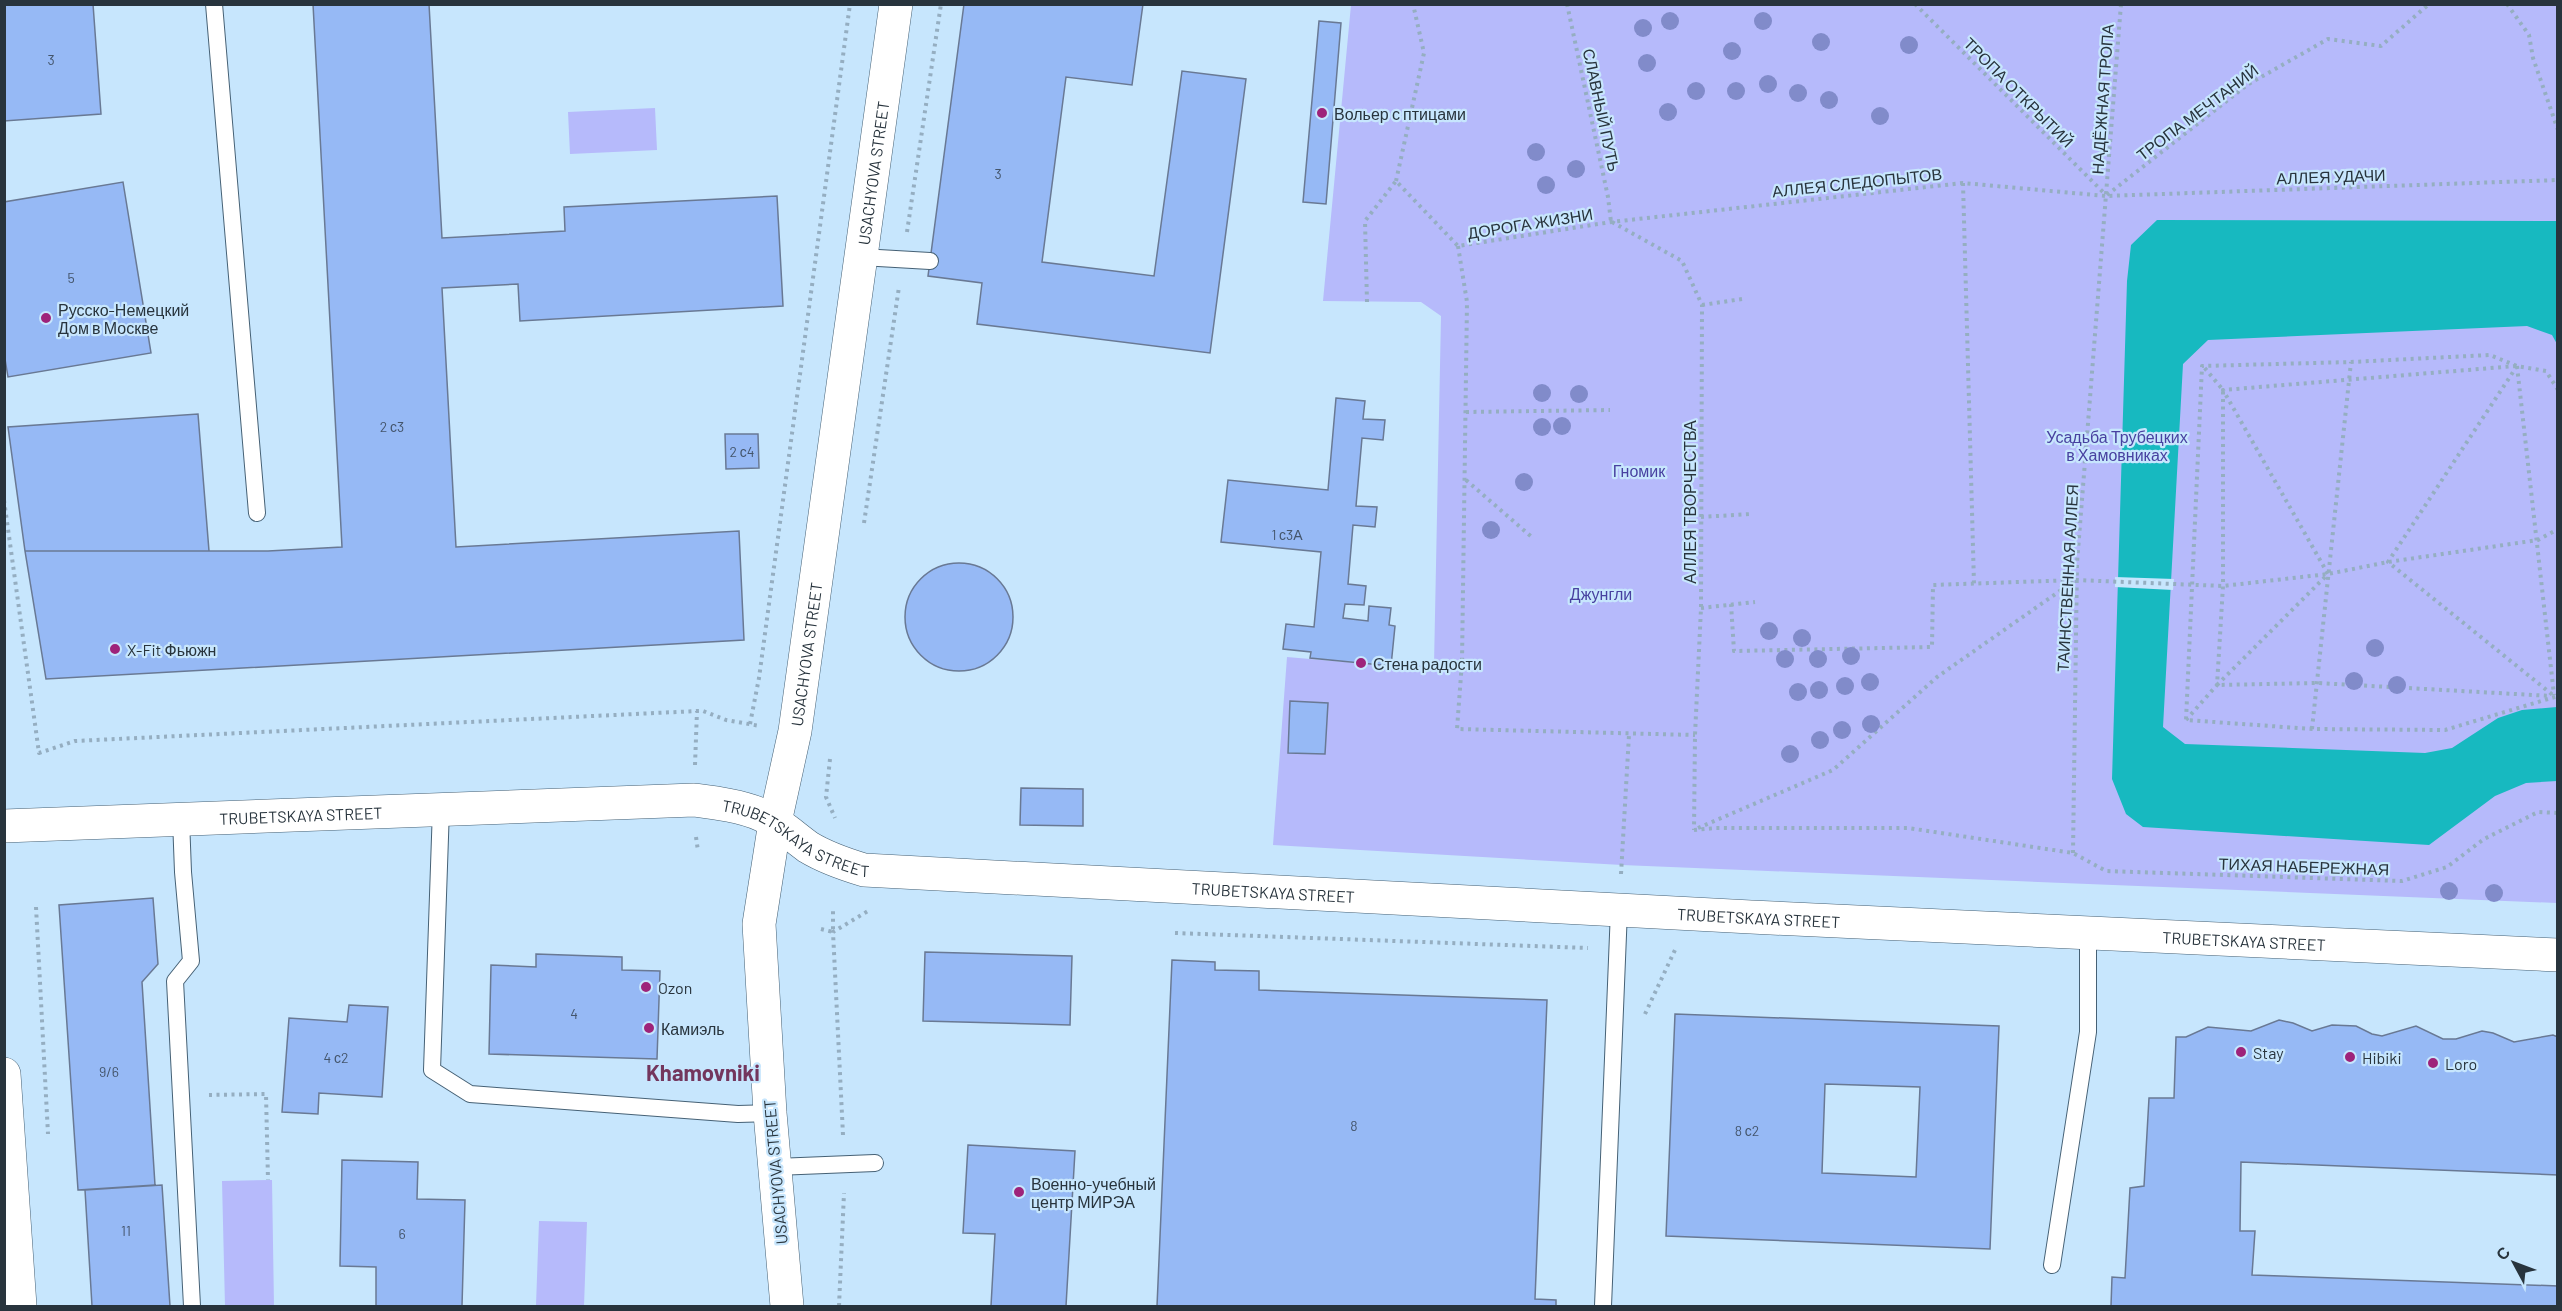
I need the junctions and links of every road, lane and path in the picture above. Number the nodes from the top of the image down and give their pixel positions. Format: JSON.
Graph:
{"nodes":[{"id":1,"x":214,"y":4,"type":"edge"},
{"id":2,"x":850,"y":4,"type":"edge"},
{"id":3,"x":896,"y":4,"type":"edge"},
{"id":4,"x":941,"y":4,"type":"edge"},
{"id":5,"x":1413,"y":4,"type":"edge"},
{"id":6,"x":1567,"y":4,"type":"edge"},
{"id":7,"x":1915,"y":4,"type":"edge"},
{"id":8,"x":2121,"y":4,"type":"edge"},
{"id":9,"x":2429,"y":4,"type":"edge"},
{"id":10,"x":2507,"y":4,"type":"edge"},
{"id":11,"x":2558,"y":130,"type":"edge"},
{"id":12,"x":2558,"y":180,"type":"edge"},
{"id":13,"x":1396,"y":181,"type":"junction"},
{"id":14,"x":1963,"y":183,"type":"junction"},
{"id":15,"x":2106,"y":196,"type":"junction"},
{"id":16,"x":1611,"y":222,"type":"junction"},
{"id":17,"x":1458,"y":246,"type":"junction"},
{"id":18,"x":861,"y":257,"type":"junction"},
{"id":19,"x":903,"y":260,"type":"junction"},
{"id":20,"x":930,"y":261,"type":"dead end"},
{"id":21,"x":1742,"y":299,"type":"dead end"},
{"id":22,"x":1367,"y":302,"type":"dead end"},
{"id":23,"x":1702,"y":305,"type":"junction"},
{"id":24,"x":2351,"y":362,"type":"junction"},
{"id":25,"x":2202,"y":366,"type":"junction"},
{"id":26,"x":2517,"y":366,"type":"junction"},
{"id":27,"x":2348,"y":380,"type":"junction"},
{"id":28,"x":2223,"y":390,"type":"junction"},
{"id":29,"x":2558,"y":390,"type":"edge"},
{"id":30,"x":1610,"y":410,"type":"dead end"},
{"id":31,"x":1466,"y":412,"type":"junction"},
{"id":32,"x":1465,"y":480,"type":"junction"},
{"id":33,"x":4,"y":500,"type":"edge"},
{"id":34,"x":257,"y":513,"type":"dead end"},
{"id":35,"x":1751,"y":514,"type":"dead end"},
{"id":36,"x":1701,"y":517,"type":"junction"},
{"id":37,"x":2558,"y":529,"type":"edge"},
{"id":38,"x":863,"y":533,"type":"dead end"},
{"id":39,"x":1534,"y":539,"type":"dead end"},
{"id":40,"x":2538,"y":540,"type":"junction"},
{"id":41,"x":2388,"y":562,"type":"junction"},
{"id":42,"x":2328,"y":574,"type":"junction"},
{"id":43,"x":2076,"y":580,"type":"junction"},
{"id":44,"x":1974,"y":584,"type":"junction"},
{"id":45,"x":2192,"y":586,"type":"junction"},
{"id":46,"x":2223,"y":586,"type":"junction"},
{"id":47,"x":1755,"y":602,"type":"dead end"},
{"id":48,"x":1731,"y":604,"type":"junction"},
{"id":49,"x":1701,"y":608,"type":"junction"},
{"id":50,"x":2317,"y":683,"type":"junction"},
{"id":51,"x":2217,"y":685,"type":"junction"},
{"id":52,"x":2556,"y":696,"type":"edge"},
{"id":53,"x":697,"y":711,"type":"junction"},
{"id":54,"x":2186,"y":720,"type":"junction"},
{"id":55,"x":2312,"y":729,"type":"junction"},
{"id":56,"x":1629,"y":735,"type":"junction"},
{"id":57,"x":1695,"y":735,"type":"junction"},
{"id":58,"x":830,"y":756,"type":"dead end"},
{"id":59,"x":695,"y":766,"type":"dead end"},
{"id":60,"x":826,"y":797,"type":"dead end"},
{"id":61,"x":441,"y":808,"type":"junction"},
{"id":62,"x":2558,"y":813,"type":"edge"},
{"id":63,"x":181,"y":819,"type":"junction"},
{"id":64,"x":775,"y":822,"type":"junction"},
{"id":65,"x":4,"y":826,"type":"edge"},
{"id":66,"x":1694,"y":830,"type":"junction"},
{"id":67,"x":695,"y":834,"type":"dead end"},
{"id":68,"x":698,"y":851,"type":"dead end"},
{"id":69,"x":2073,"y":853,"type":"junction"},
{"id":70,"x":1621,"y":874,"type":"dead end"},
{"id":71,"x":36,"y":907,"type":"dead end"},
{"id":72,"x":833,"y":910,"type":"dead end"},
{"id":73,"x":1619,"y":910,"type":"junction"},
{"id":74,"x":868,"y":911,"type":"dead end"},
{"id":75,"x":821,"y":929,"type":"dead end"},
{"id":76,"x":833,"y":932,"type":"junction"},
{"id":77,"x":2088,"y":932,"type":"junction"},
{"id":78,"x":1174,"y":933,"type":"dead end"},
{"id":79,"x":1617,"y":948,"type":"junction"},
{"id":80,"x":1676,"y":948,"type":"dead end"},
{"id":81,"x":2558,"y":955,"type":"edge"},
{"id":82,"x":4,"y":1074,"type":"edge"},
{"id":83,"x":181,"y":1096,"type":"junction"},
{"id":84,"x":770,"y":1113,"type":"junction"},
{"id":85,"x":6,"y":1121,"type":"edge"},
{"id":86,"x":49,"y":1142,"type":"dead end"},
{"id":87,"x":875,"y":1163,"type":"dead end"},
{"id":88,"x":844,"y":1164,"type":"junction"},
{"id":89,"x":776,"y":1167,"type":"junction"},
{"id":90,"x":268,"y":1180,"type":"dead end"},
{"id":91,"x":2052,"y":1265,"type":"dead end"},
{"id":92,"x":20,"y":1306,"type":"edge"},
{"id":93,"x":192,"y":1306,"type":"edge"},
{"id":94,"x":787,"y":1306,"type":"edge"},
{"id":95,"x":839,"y":1306,"type":"edge"},
{"id":96,"x":1603,"y":1306,"type":"edge"}],
"edges":[{"from":1,"to":34,"type":"lane"},
{"from":2,"to":53,"type":"path"},
{"from":3,"to":18,"type":"street","name":"USACHYOVA STREET"},
{"from":4,"to":19,"type":"path"},
{"from":5,"to":13,"type":"path"},
{"from":6,"to":16,"type":"path","name":"СЛАВНЫЙ ПУТЬ"},
{"from":7,"to":15,"type":"path","name":"ТРОПА ОТКРЫТИЙ"},
{"from":8,"to":15,"type":"path","name":"НАДЁЖНАЯ ТРОПА"},
{"from":9,"to":15,"type":"path","name":"ТРОПА МЕЧТАНИЙ"},
{"from":10,"to":11,"type":"path"},
{"from":12,"to":15,"type":"path","name":"АЛЛЕЯ УДАЧИ"},
{"from":13,"to":17,"type":"path","name":"ДОРОГА ЖИЗНИ"},
{"from":13,"to":22,"type":"path"},
{"from":14,"to":15,"type":"path","name":"АЛЛЕЯ СЛЕДОПЫТОВ"},
{"from":14,"to":16,"type":"path","name":"АЛЛЕЯ СЛЕДОПЫТОВ"},
{"from":14,"to":44,"type":"path"},
{"from":15,"to":43,"type":"path","name":"ТАИНСТВЕННАЯ АЛЛЕЯ"},
{"from":16,"to":17,"type":"path","name":"ДОРОГА ЖИЗНИ"},
{"from":16,"to":23,"type":"path","name":"АЛЛЕЯ ТВОРЧЕСТВА"},
{"from":17,"to":31,"type":"path"},
{"from":18,"to":19,"type":"lane"},
{"from":18,"to":64,"type":"street","name":"USACHYOVA STREET"},
{"from":19,"to":20,"type":"lane"},
{"from":19,"to":38,"type":"path"},
{"from":21,"to":23,"type":"path"},
{"from":23,"to":36,"type":"path","name":"АЛЛЕЯ ТВОРЧЕСТВА"},
{"from":24,"to":25,"type":"path"},
{"from":24,"to":26,"type":"path"},
{"from":24,"to":27,"type":"path"},
{"from":25,"to":28,"type":"path"},
{"from":25,"to":45,"type":"path"},
{"from":26,"to":27,"type":"path"},
{"from":26,"to":29,"type":"path"},
{"from":26,"to":40,"type":"path"},
{"from":26,"to":41,"type":"path"},
{"from":27,"to":28,"type":"path"},
{"from":27,"to":42,"type":"path"},
{"from":28,"to":42,"type":"path"},
{"from":28,"to":46,"type":"path"},
{"from":30,"to":31,"type":"path"},
{"from":31,"to":32,"type":"path"},
{"from":32,"to":39,"type":"path"},
{"from":32,"to":56,"type":"path"},
{"from":33,"to":53,"type":"path"},
{"from":35,"to":36,"type":"path"},
{"from":36,"to":49,"type":"path","name":"АЛЛЕЯ ТВОРЧЕСТВА"},
{"from":37,"to":40,"type":"path"},
{"from":40,"to":41,"type":"path"},
{"from":40,"to":52,"type":"path"},
{"from":41,"to":42,"type":"path"},
{"from":41,"to":52,"type":"path"},
{"from":42,"to":46,"type":"path"},
{"from":42,"to":50,"type":"path"},
{"from":42,"to":51,"type":"path"},
{"from":43,"to":44,"type":"path"},
{"from":43,"to":45,"type":"path"},
{"from":43,"to":66,"type":"path"},
{"from":43,"to":69,"type":"path","name":"ТАИНСТВЕННАЯ АЛЛЕЯ"},
{"from":44,"to":48,"type":"path"},
{"from":45,"to":46,"type":"path"},
{"from":45,"to":54,"type":"path"},
{"from":46,"to":51,"type":"path"},
{"from":47,"to":48,"type":"path"},
{"from":48,"to":49,"type":"path"},
{"from":49,"to":57,"type":"path","name":"АЛЛЕЯ ТВОРЧЕСТВА"},
{"from":50,"to":51,"type":"path"},
{"from":50,"to":52,"type":"path"},
{"from":50,"to":55,"type":"path"},
{"from":51,"to":54,"type":"path"},
{"from":52,"to":55,"type":"path"},
{"from":53,"to":59,"type":"path"},
{"from":54,"to":55,"type":"path"},
{"from":56,"to":57,"type":"path"},
{"from":56,"to":70,"type":"path"},
{"from":57,"to":66,"type":"path","name":"АЛЛЕЯ ТВОРЧЕСТВА"},
{"from":58,"to":60,"type":"path"},
{"from":61,"to":63,"type":"street","name":"TRUBETSKAYA STREET"},
{"from":61,"to":64,"type":"street","name":"TRUBETSKAYA STREET"},
{"from":61,"to":84,"type":"lane"},
{"from":62,"to":69,"type":"path","name":"ТИХАЯ НАБЕРЕЖНАЯ"},
{"from":63,"to":65,"type":"street","name":"TRUBETSKAYA STREET"},
{"from":63,"to":83,"type":"lane"},
{"from":64,"to":73,"type":"street","name":"TRUBETSKAYA STREET"},
{"from":64,"to":84,"type":"street","name":"USACHYOVA STREET"},
{"from":66,"to":69,"type":"path","name":"ТИХАЯ НАБЕРЕЖНАЯ"},
{"from":67,"to":68,"type":"path"},
{"from":71,"to":86,"type":"path"},
{"from":72,"to":76,"type":"path"},
{"from":73,"to":77,"type":"street","name":"TRUBETSKAYA STREET"},
{"from":73,"to":79,"type":"lane"},
{"from":74,"to":76,"type":"path"},
{"from":75,"to":76,"type":"path"},
{"from":76,"to":88,"type":"path"},
{"from":77,"to":81,"type":"street","name":"TRUBETSKAYA STREET"},
{"from":77,"to":91,"type":"lane"},
{"from":78,"to":79,"type":"path"},
{"from":79,"to":80,"type":"path"},
{"from":79,"to":96,"type":"lane"},
{"from":82,"to":85,"type":"street"},
{"from":83,"to":90,"type":"path"},
{"from":83,"to":93,"type":"lane"},
{"from":84,"to":89,"type":"street","name":"USACHYOVA STREET"},
{"from":85,"to":92,"type":"street"},
{"from":87,"to":88,"type":"lane"},
{"from":88,"to":89,"type":"lane"},
{"from":88,"to":95,"type":"path"},
{"from":89,"to":94,"type":"street","name":"USACHYOVA STREET"}]}
